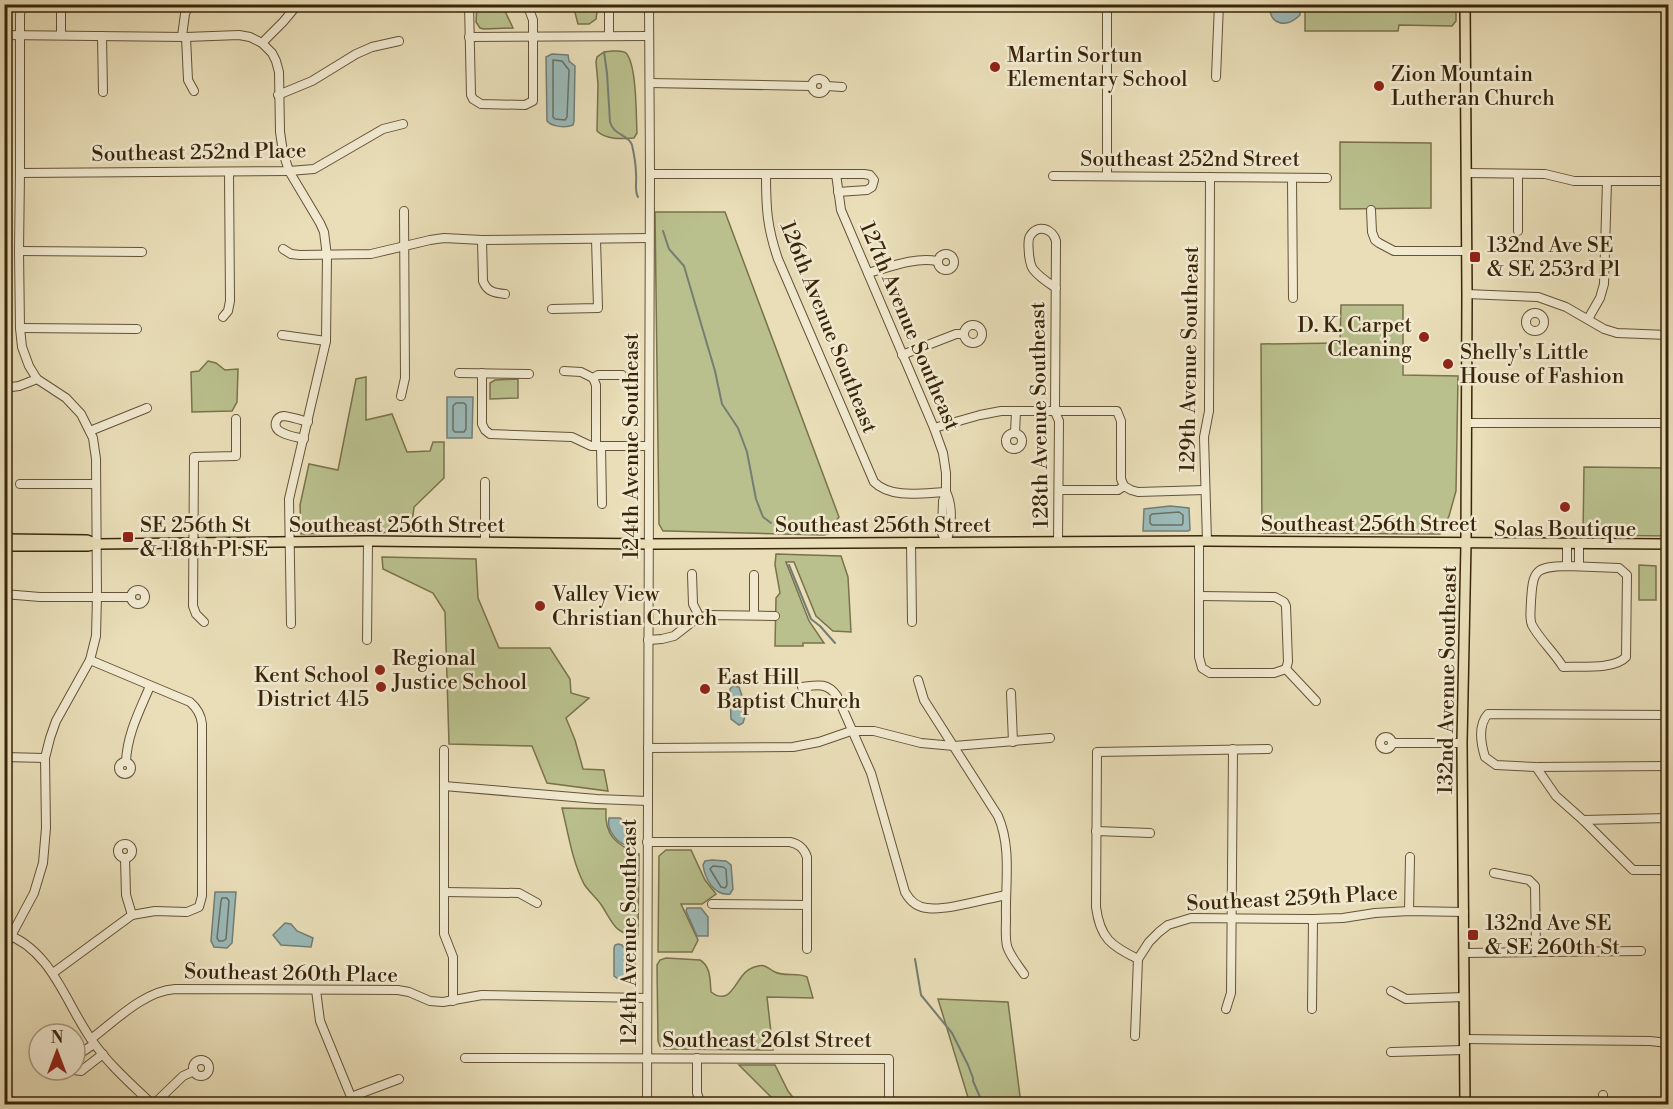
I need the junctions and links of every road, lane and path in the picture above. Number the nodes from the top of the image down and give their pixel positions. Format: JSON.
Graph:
{"nodes":[{"id":1,"x":21,"y":4,"type":"edge"},
{"id":2,"x":61,"y":4,"type":"edge"},
{"id":3,"x":189,"y":4,"type":"edge"},
{"id":4,"x":298,"y":4,"type":"edge"},
{"id":5,"x":469,"y":4,"type":"edge"},
{"id":6,"x":527,"y":4,"type":"edge"},
{"id":7,"x":609,"y":4,"type":"edge"},
{"id":8,"x":649,"y":4,"type":"edge"},
{"id":9,"x":1107,"y":4,"type":"edge"},
{"id":10,"x":1219,"y":4,"type":"edge"},
{"id":11,"x":1465,"y":4,"type":"edge"},
{"id":12,"x":4,"y":35,"type":"edge"},
{"id":13,"x":20,"y":35,"type":"junction"},
{"id":14,"x":61,"y":35,"type":"junction"},
{"id":15,"x":102,"y":36,"type":"junction"},
{"id":16,"x":533,"y":36,"type":"junction"},
{"id":17,"x":609,"y":36,"type":"junction"},
{"id":18,"x":649,"y":36,"type":"junction"},
{"id":19,"x":184,"y":37,"type":"junction"},
{"id":20,"x":469,"y":37,"type":"junction"},
{"id":21,"x":399,"y":41,"type":"dead end"},
{"id":22,"x":262,"y":43,"type":"junction"},
{"id":23,"x":1216,"y":77,"type":"dead end"},
{"id":24,"x":650,"y":83,"type":"junction"},
{"id":25,"x":842,"y":87,"type":"dead end"},
{"id":26,"x":194,"y":91,"type":"dead end"},
{"id":27,"x":103,"y":92,"type":"dead end"},
{"id":28,"x":278,"y":95,"type":"junction"},
{"id":29,"x":403,"y":124,"type":"dead end"},
{"id":30,"x":289,"y":171,"type":"junction"},
{"id":31,"x":229,"y":172,"type":"junction"},
{"id":32,"x":21,"y":173,"type":"junction"},
{"id":33,"x":1466,"y":173,"type":"junction"},
{"id":34,"x":650,"y":174,"type":"junction"},
{"id":35,"x":836,"y":174,"type":"junction"},
{"id":36,"x":1518,"y":174,"type":"junction"},
{"id":37,"x":766,"y":175,"type":"junction"},
{"id":38,"x":1053,"y":176,"type":"dead end"},
{"id":39,"x":1107,"y":176,"type":"junction"},
{"id":40,"x":1210,"y":177,"type":"junction"},
{"id":41,"x":1292,"y":178,"type":"junction"},
{"id":42,"x":1327,"y":178,"type":"dead end"},
{"id":43,"x":1607,"y":181,"type":"junction"},
{"id":44,"x":1668,"y":181,"type":"edge"},
{"id":45,"x":838,"y":192,"type":"junction"},
{"id":46,"x":1371,"y":210,"type":"dead end"},
{"id":47,"x":404,"y":212,"type":"dead end"},
{"id":48,"x":1518,"y":231,"type":"dead end"},
{"id":49,"x":596,"y":238,"type":"junction"},
{"id":50,"x":649,"y":238,"type":"junction"},
{"id":51,"x":482,"y":240,"type":"junction"},
{"id":52,"x":404,"y":245,"type":"junction"},
{"id":53,"x":284,"y":249,"type":"dead end"},
{"id":54,"x":1467,"y":251,"type":"junction"},
{"id":55,"x":19,"y":252,"type":"junction"},
{"id":56,"x":142,"y":252,"type":"dead end"},
{"id":57,"x":327,"y":256,"type":"junction"},
{"id":58,"x":938,"y":261,"type":"dead end"},
{"id":59,"x":868,"y":273,"type":"junction"},
{"id":60,"x":1056,"y":288,"type":"junction"},
{"id":61,"x":506,"y":294,"type":"dead end"},
{"id":62,"x":1467,"y":294,"type":"junction"},
{"id":63,"x":1293,"y":298,"type":"dead end"},
{"id":64,"x":1541,"y":298,"type":"junction"},
{"id":65,"x":552,"y":309,"type":"dead end"},
{"id":66,"x":1538,"y":314,"type":"dead end"},
{"id":67,"x":224,"y":317,"type":"dead end"},
{"id":68,"x":1588,"y":320,"type":"junction"},
{"id":69,"x":20,"y":328,"type":"junction"},
{"id":70,"x":137,"y":329,"type":"dead end"},
{"id":71,"x":964,"y":334,"type":"dead end"},
{"id":72,"x":282,"y":335,"type":"dead end"},
{"id":73,"x":1668,"y":335,"type":"edge"},
{"id":74,"x":326,"y":340,"type":"junction"},
{"id":75,"x":902,"y":355,"type":"junction"},
{"id":76,"x":564,"y":371,"type":"dead end"},
{"id":77,"x":459,"y":373,"type":"dead end"},
{"id":78,"x":482,"y":373,"type":"junction"},
{"id":79,"x":529,"y":374,"type":"dead end"},
{"id":80,"x":622,"y":375,"type":"dead end"},
{"id":81,"x":593,"y":378,"type":"junction"},
{"id":82,"x":37,"y":379,"type":"junction"},
{"id":83,"x":4,"y":388,"type":"edge"},
{"id":84,"x":401,"y":396,"type":"dead end"},
{"id":85,"x":147,"y":408,"type":"dead end"},
{"id":86,"x":1016,"y":411,"type":"junction"},
{"id":87,"x":1055,"y":412,"type":"junction"},
{"id":88,"x":236,"y":419,"type":"dead end"},
{"id":89,"x":308,"y":422,"type":"junction"},
{"id":90,"x":1467,"y":423,"type":"junction"},
{"id":91,"x":1668,"y":423,"type":"edge"},
{"id":92,"x":934,"y":428,"type":"junction"},
{"id":93,"x":90,"y":431,"type":"junction"},
{"id":94,"x":1015,"y":433,"type":"dead end"},
{"id":95,"x":304,"y":439,"type":"junction"},
{"id":96,"x":599,"y":446,"type":"junction"},
{"id":97,"x":648,"y":446,"type":"junction"},
{"id":98,"x":485,"y":482,"type":"dead end"},
{"id":99,"x":20,"y":484,"type":"dead end"},
{"id":100,"x":96,"y":484,"type":"junction"},
{"id":101,"x":1124,"y":486,"type":"junction"},
{"id":102,"x":1059,"y":490,"type":"junction"},
{"id":103,"x":1205,"y":490,"type":"junction"},
{"id":104,"x":946,"y":492,"type":"junction"},
{"id":105,"x":602,"y":504,"type":"dead end"},
{"id":106,"x":4,"y":539,"type":"edge"},
{"id":107,"x":1203,"y":541,"type":"junction"},
{"id":108,"x":368,"y":542,"type":"junction"},
{"id":109,"x":484,"y":542,"type":"junction"},
{"id":110,"x":911,"y":542,"type":"junction"},
{"id":111,"x":946,"y":542,"type":"junction"},
{"id":112,"x":1058,"y":542,"type":"junction"},
{"id":113,"x":194,"y":543,"type":"junction"},
{"id":114,"x":289,"y":543,"type":"junction"},
{"id":115,"x":1466,"y":543,"type":"junction"},
{"id":116,"x":1567,"y":543,"type":"junction"},
{"id":117,"x":1579,"y":543,"type":"junction"},
{"id":118,"x":97,"y":544,"type":"junction"},
{"id":119,"x":649,"y":544,"type":"junction"},
{"id":120,"x":1668,"y":544,"type":"edge"},
{"id":121,"x":4,"y":546,"type":"edge"},
{"id":122,"x":1567,"y":566,"type":"junction"},
{"id":123,"x":1580,"y":566,"type":"junction"},
{"id":124,"x":692,"y":574,"type":"dead end"},
{"id":125,"x":754,"y":574,"type":"dead end"},
{"id":126,"x":4,"y":594,"type":"edge"},
{"id":127,"x":97,"y":596,"type":"junction"},
{"id":128,"x":1200,"y":596,"type":"junction"},
{"id":129,"x":131,"y":597,"type":"dead end"},
{"id":130,"x":754,"y":615,"type":"junction"},
{"id":131,"x":775,"y":616,"type":"dead end"},
{"id":132,"x":700,"y":618,"type":"junction"},
{"id":133,"x":204,"y":622,"type":"dead end"},
{"id":134,"x":912,"y":622,"type":"dead end"},
{"id":135,"x":291,"y":624,"type":"dead end"},
{"id":136,"x":367,"y":640,"type":"dead end"},
{"id":137,"x":648,"y":640,"type":"junction"},
{"id":138,"x":90,"y":660,"type":"junction"},
{"id":139,"x":1286,"y":669,"type":"junction"},
{"id":140,"x":918,"y":680,"type":"dead end"},
{"id":141,"x":150,"y":686,"type":"junction"},
{"id":142,"x":802,"y":687,"type":"dead end"},
{"id":143,"x":1011,"y":693,"type":"dead end"},
{"id":144,"x":1316,"y":702,"type":"dead end"},
{"id":145,"x":1668,"y":715,"type":"edge"},
{"id":146,"x":851,"y":731,"type":"junction"},
{"id":147,"x":1050,"y":738,"type":"dead end"},
{"id":148,"x":1013,"y":742,"type":"junction"},
{"id":149,"x":1392,"y":743,"type":"dead end"},
{"id":150,"x":1462,"y":743,"type":"junction"},
{"id":151,"x":954,"y":746,"type":"junction"},
{"id":152,"x":648,"y":748,"type":"junction"},
{"id":153,"x":1233,"y":749,"type":"junction"},
{"id":154,"x":1268,"y":749,"type":"dead end"},
{"id":155,"x":444,"y":750,"type":"dead end"},
{"id":156,"x":4,"y":757,"type":"edge"},
{"id":157,"x":45,"y":758,"type":"junction"},
{"id":158,"x":126,"y":762,"type":"dead end"},
{"id":159,"x":1668,"y":766,"type":"edge"},
{"id":160,"x":1536,"y":767,"type":"junction"},
{"id":161,"x":444,"y":786,"type":"junction"},
{"id":162,"x":648,"y":801,"type":"junction"},
{"id":163,"x":1668,"y":818,"type":"edge"},
{"id":164,"x":1583,"y":820,"type":"junction"},
{"id":165,"x":1096,"y":831,"type":"junction"},
{"id":166,"x":1150,"y":833,"type":"dead end"},
{"id":167,"x":647,"y":842,"type":"junction"},
{"id":168,"x":1410,"y":856,"type":"dead end"},
{"id":169,"x":125,"y":858,"type":"dead end"},
{"id":170,"x":1668,"y":870,"type":"edge"},
{"id":171,"x":1494,"y":873,"type":"dead end"},
{"id":172,"x":444,"y":892,"type":"junction"},
{"id":173,"x":1006,"y":895,"type":"junction"},
{"id":174,"x":537,"y":903,"type":"dead end"},
{"id":175,"x":712,"y":904,"type":"dead end"},
{"id":176,"x":807,"y":904,"type":"junction"},
{"id":177,"x":1409,"y":911,"type":"junction"},
{"id":178,"x":1464,"y":912,"type":"junction"},
{"id":179,"x":132,"y":915,"type":"junction"},
{"id":180,"x":1232,"y":920,"type":"junction"},
{"id":181,"x":1313,"y":920,"type":"junction"},
{"id":182,"x":8,"y":934,"type":"edge"},
{"id":183,"x":4,"y":949,"type":"edge"},
{"id":184,"x":807,"y":949,"type":"dead end"},
{"id":185,"x":1536,"y":951,"type":"junction"},
{"id":186,"x":1641,"y":951,"type":"dead end"},
{"id":187,"x":1465,"y":953,"type":"junction"},
{"id":188,"x":1138,"y":958,"type":"junction"},
{"id":189,"x":53,"y":973,"type":"junction"},
{"id":190,"x":1024,"y":974,"type":"dead end"},
{"id":191,"x":316,"y":990,"type":"junction"},
{"id":192,"x":1391,"y":991,"type":"dead end"},
{"id":193,"x":1464,"y":997,"type":"junction"},
{"id":194,"x":647,"y":998,"type":"junction"},
{"id":195,"x":453,"y":1001,"type":"junction"},
{"id":196,"x":1226,"y":1009,"type":"dead end"},
{"id":197,"x":1312,"y":1009,"type":"dead end"},
{"id":198,"x":1135,"y":1036,"type":"dead end"},
{"id":199,"x":1464,"y":1039,"type":"junction"},
{"id":200,"x":93,"y":1041,"type":"junction"},
{"id":201,"x":1668,"y":1043,"type":"edge"},
{"id":202,"x":87,"y":1046,"type":"edge"},
{"id":203,"x":1464,"y":1050,"type":"junction"},
{"id":204,"x":1391,"y":1052,"type":"dead end"},
{"id":205,"x":103,"y":1054,"type":"junction"},
{"id":206,"x":465,"y":1058,"type":"dead end"},
{"id":207,"x":648,"y":1058,"type":"junction"},
{"id":208,"x":697,"y":1058,"type":"junction"},
{"id":209,"x":87,"y":1066,"type":"edge"},
{"id":210,"x":194,"y":1071,"type":"dead end"},
{"id":211,"x":399,"y":1079,"type":"dead end"},
{"id":212,"x":1603,"y":1095,"type":"dead end"},
{"id":213,"x":4,"y":1096,"type":"edge"},
{"id":214,"x":353,"y":1100,"type":"edge"},
{"id":215,"x":9,"y":1104,"type":"edge"},
{"id":216,"x":153,"y":1104,"type":"edge"},
{"id":217,"x":647,"y":1104,"type":"edge"},
{"id":218,"x":701,"y":1104,"type":"edge"},
{"id":219,"x":889,"y":1104,"type":"edge"},
{"id":220,"x":1312,"y":1104,"type":"edge"},
{"id":221,"x":1403,"y":1104,"type":"edge"},
{"id":222,"x":1465,"y":1104,"type":"edge"},
{"id":223,"x":1603,"y":1104,"type":"edge"}],
"edges":[{"from":1,"to":13,"type":"street"},
{"from":2,"to":14,"type":"street"},
{"from":3,"to":19,"type":"street"},
{"from":4,"to":22,"type":"street"},
{"from":5,"to":20,"type":"street"},
{"from":6,"to":16,"type":"street"},
{"from":7,"to":17,"type":"street"},
{"from":8,"to":18,"type":"street","name":"124th Avenue Southeast"},
{"from":9,"to":39,"type":"street"},
{"from":10,"to":23,"type":"street"},
{"from":11,"to":33,"type":"main road","name":"132nd Avenue Southeast"},
{"from":12,"to":13,"type":"street"},
{"from":13,"to":14,"type":"street"},
{"from":13,"to":32,"type":"street"},
{"from":14,"to":15,"type":"street"},
{"from":15,"to":19,"type":"street"},
{"from":15,"to":27,"type":"street"},
{"from":16,"to":17,"type":"street"},
{"from":16,"to":20,"type":"street"},
{"from":16,"to":20,"type":"street"},
{"from":17,"to":18,"type":"street"},
{"from":18,"to":24,"type":"street","name":"124th Avenue Southeast"},
{"from":19,"to":22,"type":"street"},
{"from":19,"to":26,"type":"street"},
{"from":21,"to":28,"type":"street"},
{"from":22,"to":28,"type":"street"},
{"from":24,"to":25,"type":"street"},
{"from":24,"to":34,"type":"street","name":"124th Avenue Southeast"},
{"from":28,"to":30,"type":"street"},
{"from":29,"to":30,"type":"street","name":"Southeast 252nd Place"},
{"from":30,"to":31,"type":"street","name":"Southeast 252nd Place"},
{"from":30,"to":57,"type":"street"},
{"from":31,"to":32,"type":"street","name":"Southeast 252nd Place"},
{"from":31,"to":67,"type":"street"},
{"from":32,"to":55,"type":"street"},
{"from":33,"to":36,"type":"street"},
{"from":33,"to":54,"type":"main road","name":"132nd Avenue Southeast"},
{"from":34,"to":37,"type":"street"},
{"from":34,"to":50,"type":"street","name":"124th Avenue Southeast"},
{"from":35,"to":37,"type":"street"},
{"from":35,"to":45,"type":"street","name":"127th Avenue Southeast"},
{"from":35,"to":45,"type":"street"},
{"from":36,"to":43,"type":"street"},
{"from":36,"to":48,"type":"street"},
{"from":37,"to":104,"type":"street","name":"126th Avenue Southeast"},
{"from":38,"to":39,"type":"street","name":"Southeast 252nd Street"},
{"from":39,"to":40,"type":"street","name":"Southeast 252nd Street"},
{"from":40,"to":41,"type":"street","name":"Southeast 252nd Street"},
{"from":40,"to":103,"type":"street","name":"129th Avenue Southeast"},
{"from":41,"to":42,"type":"street","name":"Southeast 252nd Street"},
{"from":41,"to":63,"type":"street"},
{"from":43,"to":44,"type":"street"},
{"from":43,"to":68,"type":"street"},
{"from":45,"to":59,"type":"street","name":"127th Avenue Southeast"},
{"from":46,"to":54,"type":"street"},
{"from":47,"to":52,"type":"street"},
{"from":49,"to":50,"type":"street"},
{"from":49,"to":51,"type":"street"},
{"from":49,"to":65,"type":"street"},
{"from":50,"to":97,"type":"street","name":"124th Avenue Southeast"},
{"from":51,"to":52,"type":"street"},
{"from":51,"to":61,"type":"street"},
{"from":52,"to":57,"type":"street"},
{"from":52,"to":84,"type":"street"},
{"from":53,"to":57,"type":"street"},
{"from":54,"to":62,"type":"main road","name":"132nd Avenue Southeast"},
{"from":55,"to":56,"type":"street"},
{"from":55,"to":69,"type":"street"},
{"from":57,"to":74,"type":"street"},
{"from":58,"to":59,"type":"street"},
{"from":59,"to":75,"type":"street","name":"127th Avenue Southeast"},
{"from":60,"to":60,"type":"street","name":"128th Avenue Southeast"},
{"from":60,"to":87,"type":"street","name":"128th Avenue Southeast"},
{"from":62,"to":64,"type":"street"},
{"from":62,"to":90,"type":"main road","name":"132nd Avenue Southeast"},
{"from":64,"to":66,"type":"street"},
{"from":64,"to":68,"type":"street"},
{"from":68,"to":73,"type":"street"},
{"from":69,"to":70,"type":"street"},
{"from":69,"to":82,"type":"street"},
{"from":71,"to":75,"type":"street"},
{"from":72,"to":74,"type":"street"},
{"from":74,"to":89,"type":"street"},
{"from":75,"to":92,"type":"street","name":"127th Avenue Southeast"},
{"from":76,"to":81,"type":"street"},
{"from":77,"to":78,"type":"street"},
{"from":78,"to":79,"type":"street"},
{"from":78,"to":96,"type":"street"},
{"from":80,"to":81,"type":"street"},
{"from":81,"to":96,"type":"street"},
{"from":82,"to":83,"type":"street"},
{"from":82,"to":93,"type":"street"},
{"from":85,"to":93,"type":"street"},
{"from":86,"to":87,"type":"street"},
{"from":86,"to":92,"type":"street"},
{"from":86,"to":94,"type":"street"},
{"from":87,"to":101,"type":"street"},
{"from":87,"to":102,"type":"street","name":"128th Avenue Southeast"},
{"from":88,"to":113,"type":"street"},
{"from":89,"to":95,"type":"street"},
{"from":89,"to":95,"type":"street"},
{"from":90,"to":91,"type":"street"},
{"from":90,"to":115,"type":"main road","name":"132nd Avenue Southeast"},
{"from":92,"to":104,"type":"street","name":"127th Avenue Southeast"},
{"from":93,"to":100,"type":"street"},
{"from":95,"to":114,"type":"street"},
{"from":96,"to":97,"type":"street"},
{"from":96,"to":105,"type":"street"},
{"from":97,"to":119,"type":"street","name":"124th Avenue Southeast"},
{"from":98,"to":109,"type":"street"},
{"from":99,"to":100,"type":"street"},
{"from":100,"to":118,"type":"street"},
{"from":101,"to":102,"type":"street"},
{"from":101,"to":103,"type":"street"},
{"from":102,"to":112,"type":"street","name":"128th Avenue Southeast"},
{"from":103,"to":107,"type":"street","name":"129th Avenue Southeast"},
{"from":104,"to":111,"type":"street","name":"127th Avenue Southeast"},
{"from":106,"to":118,"type":"main road","name":"Southeast 256th Street"},
{"from":107,"to":112,"type":"main road","name":"Southeast 256th Street"},
{"from":107,"to":115,"type":"main road","name":"Southeast 256th Street"},
{"from":107,"to":128,"type":"street","name":"129th Avenue Southeast"},
{"from":108,"to":109,"type":"main road","name":"Southeast 256th Street"},
{"from":108,"to":114,"type":"main road","name":"Southeast 256th Street"},
{"from":108,"to":136,"type":"street"},
{"from":109,"to":119,"type":"main road","name":"Southeast 256th Street"},
{"from":110,"to":111,"type":"main road","name":"Southeast 256th Street"},
{"from":110,"to":119,"type":"main road","name":"Southeast 256th Street"},
{"from":110,"to":134,"type":"street"},
{"from":111,"to":112,"type":"main road","name":"Southeast 256th Street"},
{"from":113,"to":114,"type":"main road","name":"Southeast 256th Street"},
{"from":113,"to":118,"type":"main road","name":"Southeast 256th Street"},
{"from":113,"to":133,"type":"street"},
{"from":114,"to":135,"type":"street"},
{"from":115,"to":116,"type":"main road","name":"Southeast 256th Street"},
{"from":115,"to":150,"type":"main road","name":"132nd Avenue Southeast"},
{"from":116,"to":117,"type":"main road","name":"Southeast 256th Street"},
{"from":116,"to":122,"type":"street"},
{"from":117,"to":120,"type":"main road","name":"Southeast 256th Street"},
{"from":117,"to":123,"type":"street"},
{"from":118,"to":121,"type":"main road","name":"Southeast 256th Street"},
{"from":118,"to":127,"type":"street"},
{"from":119,"to":137,"type":"street","name":"124th Avenue Southeast"},
{"from":122,"to":123,"type":"street"},
{"from":122,"to":123,"type":"street"},
{"from":124,"to":132,"type":"street"},
{"from":125,"to":130,"type":"street"},
{"from":126,"to":127,"type":"street"},
{"from":127,"to":129,"type":"street"},
{"from":127,"to":138,"type":"street"},
{"from":128,"to":139,"type":"street"},
{"from":128,"to":139,"type":"street","name":"129th Avenue Southeast"},
{"from":130,"to":131,"type":"street"},
{"from":130,"to":132,"type":"street"},
{"from":132,"to":137,"type":"street"},
{"from":137,"to":152,"type":"street","name":"124th Avenue Southeast"},
{"from":138,"to":141,"type":"street"},
{"from":138,"to":157,"type":"street"},
{"from":139,"to":144,"type":"street"},
{"from":140,"to":151,"type":"street"},
{"from":141,"to":158,"type":"street"},
{"from":141,"to":179,"type":"street"},
{"from":142,"to":146,"type":"street"},
{"from":143,"to":148,"type":"street"},
{"from":145,"to":160,"type":"street"},
{"from":146,"to":151,"type":"street"},
{"from":146,"to":152,"type":"street"},
{"from":146,"to":173,"type":"street"},
{"from":147,"to":148,"type":"street"},
{"from":148,"to":151,"type":"street"},
{"from":149,"to":150,"type":"street"},
{"from":150,"to":178,"type":"main road","name":"132nd Avenue Southeast"},
{"from":151,"to":173,"type":"street"},
{"from":152,"to":162,"type":"street","name":"124th Avenue Southeast"},
{"from":153,"to":154,"type":"street"},
{"from":153,"to":165,"type":"street"},
{"from":153,"to":180,"type":"street"},
{"from":155,"to":161,"type":"street"},
{"from":156,"to":157,"type":"street"},
{"from":157,"to":182,"type":"street"},
{"from":159,"to":160,"type":"street"},
{"from":160,"to":164,"type":"street"},
{"from":161,"to":162,"type":"street"},
{"from":161,"to":172,"type":"street"},
{"from":162,"to":167,"type":"street","name":"124th Avenue Southeast"},
{"from":163,"to":164,"type":"street"},
{"from":164,"to":170,"type":"street"},
{"from":165,"to":166,"type":"street"},
{"from":165,"to":188,"type":"street"},
{"from":167,"to":176,"type":"street"},
{"from":167,"to":194,"type":"street","name":"124th Avenue Southeast"},
{"from":168,"to":177,"type":"street"},
{"from":169,"to":179,"type":"street"},
{"from":171,"to":185,"type":"street"},
{"from":172,"to":174,"type":"street"},
{"from":172,"to":195,"type":"street"},
{"from":173,"to":190,"type":"street"},
{"from":175,"to":176,"type":"street"},
{"from":176,"to":184,"type":"street"},
{"from":177,"to":178,"type":"street","name":"Southeast 259th Place"},
{"from":177,"to":181,"type":"street","name":"Southeast 259th Place"},
{"from":178,"to":187,"type":"main road","name":"132nd Avenue Southeast"},
{"from":179,"to":189,"type":"street"},
{"from":180,"to":181,"type":"street","name":"Southeast 259th Place"},
{"from":180,"to":188,"type":"street","name":"Southeast 259th Place"},
{"from":180,"to":196,"type":"street"},
{"from":181,"to":197,"type":"street"},
{"from":182,"to":183,"type":"street"},
{"from":182,"to":189,"type":"street"},
{"from":185,"to":186,"type":"street"},
{"from":185,"to":187,"type":"street"},
{"from":187,"to":193,"type":"main road","name":"132nd Avenue Southeast"},
{"from":188,"to":198,"type":"street"},
{"from":189,"to":200,"type":"street"},
{"from":191,"to":195,"type":"street","name":"Southeast 260th Place"},
{"from":191,"to":200,"type":"street","name":"Southeast 260th Place"},
{"from":191,"to":214,"type":"street"},
{"from":192,"to":193,"type":"street"},
{"from":193,"to":199,"type":"main road","name":"132nd Avenue Southeast"},
{"from":194,"to":195,"type":"street","name":"Southeast 260th Place"},
{"from":194,"to":207,"type":"street","name":"124th Avenue Southeast"},
{"from":199,"to":201,"type":"street"},
{"from":199,"to":203,"type":"main road","name":"132nd Avenue Southeast"},
{"from":200,"to":202,"type":"street","name":"Southeast 260th Place"},
{"from":200,"to":205,"type":"street"},
{"from":203,"to":204,"type":"street"},
{"from":203,"to":222,"type":"main road","name":"132nd Avenue Southeast"},
{"from":205,"to":209,"type":"street"},
{"from":205,"to":216,"type":"street"},
{"from":206,"to":207,"type":"street","name":"Southeast 261st Street"},
{"from":207,"to":208,"type":"street","name":"Southeast 261st Street"},
{"from":207,"to":217,"type":"street","name":"124th Avenue Southeast"},
{"from":208,"to":218,"type":"street"},
{"from":208,"to":219,"type":"street","name":"Southeast 261st Street"},
{"from":210,"to":216,"type":"street"},
{"from":211,"to":214,"type":"street"},
{"from":212,"to":223,"type":"street"},
{"from":213,"to":215,"type":"street"},
{"from":220,"to":221,"type":"street"}]}
